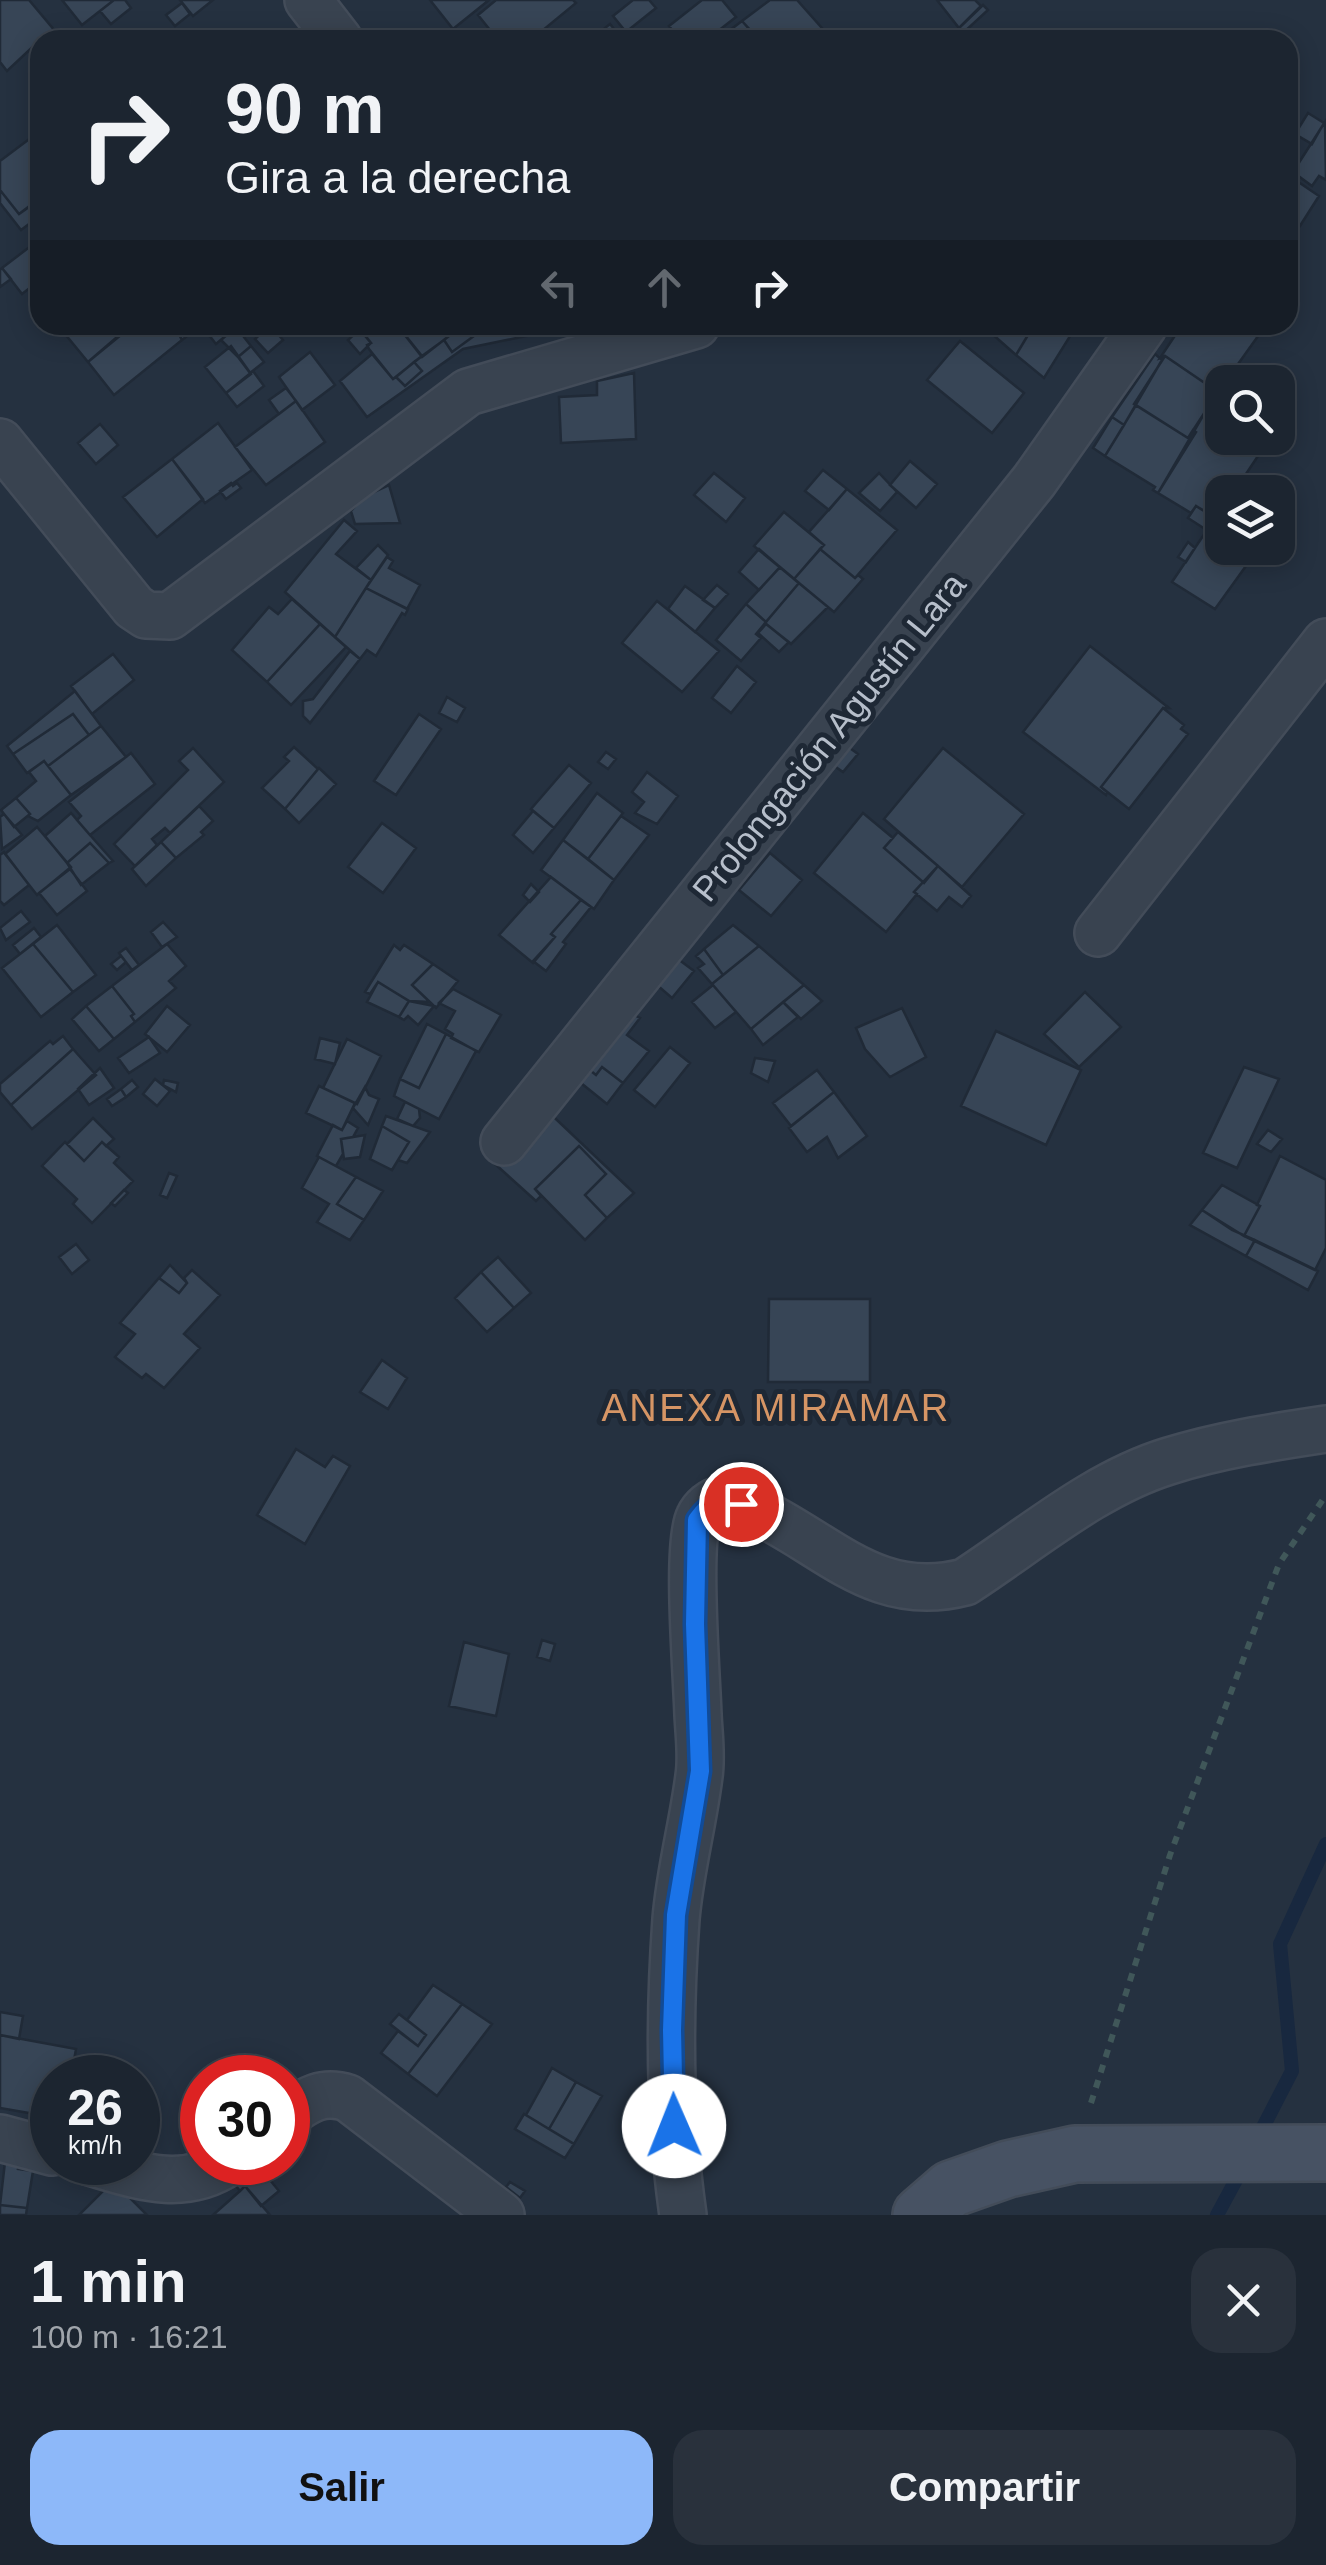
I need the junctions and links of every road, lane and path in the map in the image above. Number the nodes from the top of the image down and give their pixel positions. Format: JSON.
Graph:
{"nodes":[{"id":1,"x":308,"y":0,"type":"edge"},
{"id":2,"x":331,"y":30,"type":"edge"},
{"id":3,"x":662,"y":335,"type":"edge"},
{"id":4,"x":1137,"y":335,"type":"edge"},
{"id":5,"x":0,"y":442,"type":"edge"},
{"id":6,"x":1326,"y":642,"type":"edge"},
{"id":7,"x":1098,"y":933,"type":"dead end"},
{"id":8,"x":504,"y":1142,"type":"dead end"},
{"id":9,"x":1326,"y":1428,"type":"edge"},
{"id":10,"x":1326,"y":1496,"type":"edge"},
{"id":11,"x":310,"y":2099,"type":"edge"},
{"id":12,"x":0,"y":2138,"type":"edge"},
{"id":13,"x":30,"y":2146,"type":"edge"},
{"id":14,"x":1075,"y":2154,"type":"junction"},
{"id":15,"x":1307,"y":2155,"type":"edge"},
{"id":16,"x":502,"y":2215,"type":"edge"},
{"id":17,"x":683,"y":2215,"type":"edge"},
{"id":18,"x":921,"y":2215,"type":"edge"}],
"edges":[{"from":1,"to":2,"type":"street"},
{"from":3,"to":5,"type":"street"},
{"from":4,"to":8,"type":"street","name":"Prolongación Agustín Lara"},
{"from":6,"to":7,"type":"street"},
{"from":9,"to":17,"type":"street"},
{"from":10,"to":14,"type":"path"},
{"from":11,"to":16,"type":"street"},
{"from":12,"to":13,"type":"street"},
{"from":14,"to":15,"type":"main road"},
{"from":14,"to":18,"type":"main road"}]}
